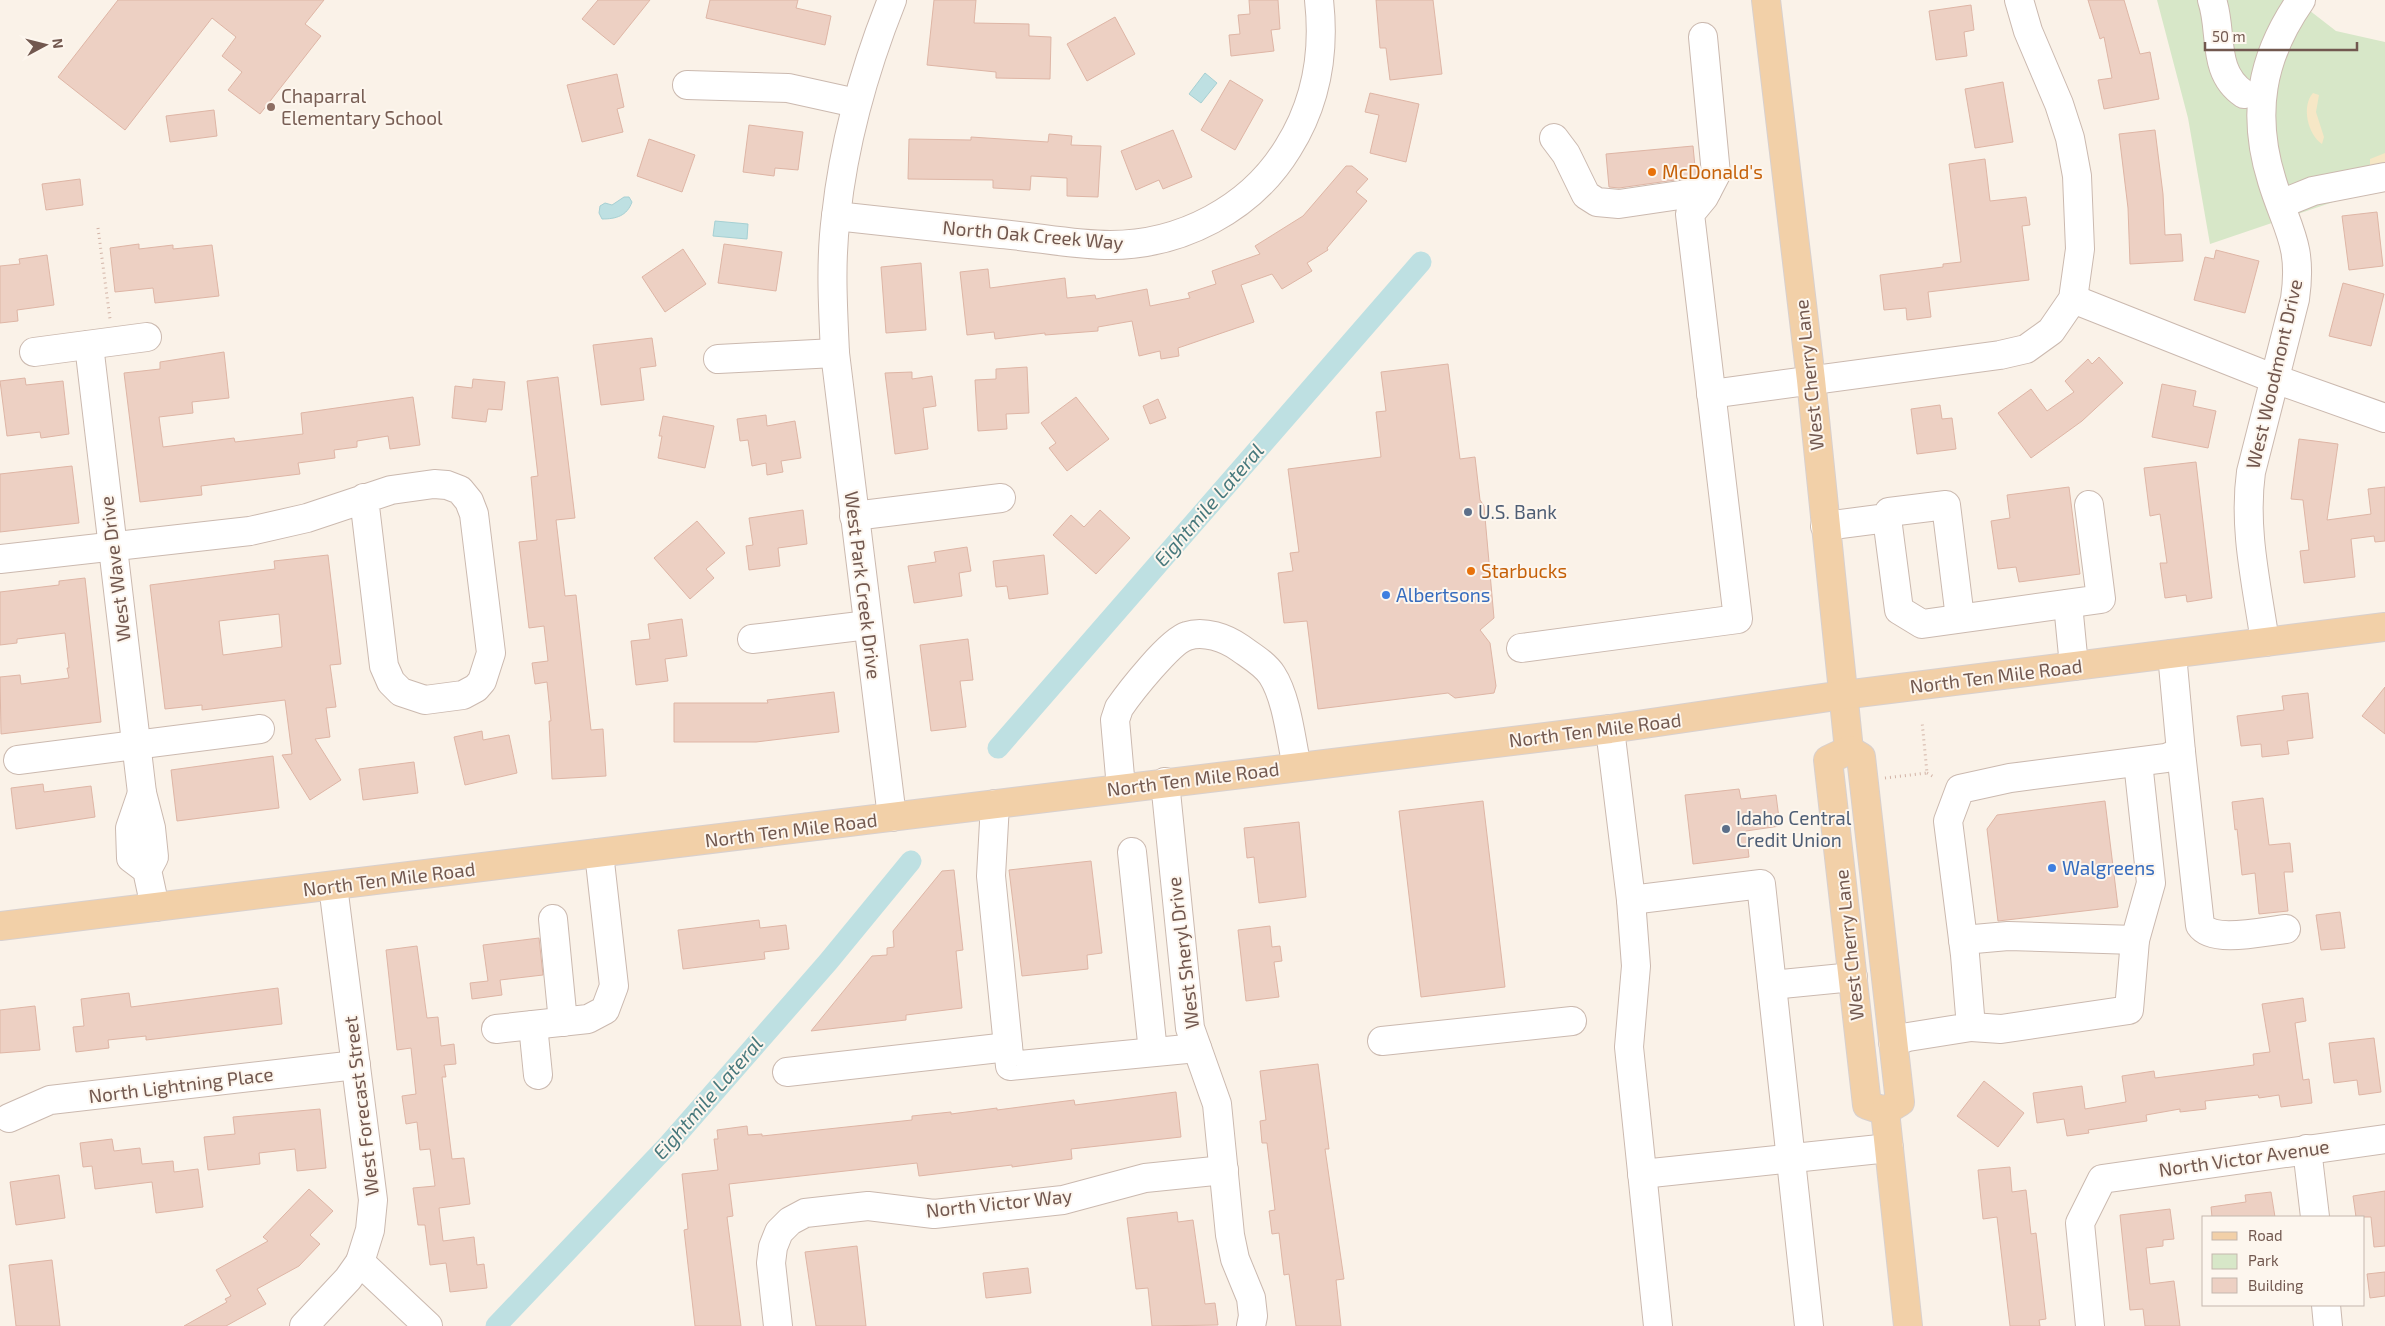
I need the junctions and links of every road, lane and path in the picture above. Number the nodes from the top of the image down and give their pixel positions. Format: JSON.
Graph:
{"nodes":[{"id":1,"x":892,"y":0,"type":"edge"},
{"id":2,"x":1318,"y":0,"type":"edge"},
{"id":3,"x":1766,"y":0,"type":"edge"},
{"id":4,"x":2019,"y":0,"type":"edge"},
{"id":5,"x":2212,"y":0,"type":"edge"},
{"id":6,"x":2301,"y":0,"type":"edge"},
{"id":7,"x":1703,"y":37,"type":"dead end"},
{"id":8,"x":687,"y":85,"type":"dead end"},
{"id":9,"x":2244,"y":94,"type":"dead end"},
{"id":10,"x":856,"y":103,"type":"junction"},
{"id":11,"x":1554,"y":138,"type":"dead end"},
{"id":12,"x":2385,"y":177,"type":"edge"},
{"id":13,"x":1708,"y":191,"type":"junction"},
{"id":14,"x":2281,"y":204,"type":"junction"},
{"id":15,"x":836,"y":216,"type":"junction"},
{"id":16,"x":98,"y":228,"type":"dead end"},
{"id":17,"x":2073,"y":300,"type":"junction"},
{"id":18,"x":110,"y":319,"type":"dead end"},
{"id":19,"x":147,"y":337,"type":"dead end"},
{"id":20,"x":89,"y":345,"type":"junction"},
{"id":21,"x":34,"y":352,"type":"dead end"},
{"id":22,"x":835,"y":353,"type":"junction"},
{"id":23,"x":718,"y":359,"type":"dead end"},
{"id":24,"x":2275,"y":379,"type":"junction"},
{"id":25,"x":1811,"y":380,"type":"junction"},
{"id":26,"x":1711,"y":394,"type":"junction"},
{"id":27,"x":2385,"y":418,"type":"edge"},
{"id":28,"x":364,"y":498,"type":"junction"},
{"id":29,"x":1002,"y":498,"type":"dead end"},
{"id":30,"x":2089,"y":506,"type":"dead end"},
{"id":31,"x":854,"y":516,"type":"junction"},
{"id":32,"x":1887,"y":518,"type":"junction"},
{"id":33,"x":1826,"y":526,"type":"junction"},
{"id":34,"x":113,"y":546,"type":"junction"},
{"id":35,"x":0,"y":559,"type":"edge"},
{"id":36,"x":2068,"y":604,"type":"junction"},
{"id":37,"x":1960,"y":618,"type":"junction"},
{"id":38,"x":868,"y":625,"type":"junction"},
{"id":39,"x":2385,"y":627,"type":"edge"},
{"id":40,"x":752,"y":639,"type":"dead end"},
{"id":41,"x":2265,"y":642,"type":"junction"},
{"id":42,"x":1520,"y":648,"type":"dead end"},
{"id":43,"x":2172,"y":654,"type":"junction"},
{"id":44,"x":2074,"y":666,"type":"junction"},
{"id":45,"x":1843,"y":695,"type":"junction"},
{"id":46,"x":1922,"y":721,"type":"dead end"},
{"id":47,"x":1610,"y":729,"type":"junction"},
{"id":48,"x":260,"y":730,"type":"dead end"},
{"id":49,"x":136,"y":746,"type":"junction"},
{"id":50,"x":1849,"y":750,"type":"junction"},
{"id":51,"x":2181,"y":752,"type":"junction"},
{"id":52,"x":18,"y":760,"type":"dead end"},
{"id":53,"x":2138,"y":762,"type":"junction"},
{"id":54,"x":1296,"y":767,"type":"junction"},
{"id":55,"x":1927,"y":773,"type":"junction"},
{"id":56,"x":1934,"y":777,"type":"dead end"},
{"id":57,"x":1880,"y":779,"type":"dead end"},
{"id":58,"x":1165,"y":782,"type":"junction"},
{"id":59,"x":1122,"y":788,"type":"junction"},
{"id":60,"x":995,"y":804,"type":"junction"},
{"id":61,"x":892,"y":817,"type":"junction"},
{"id":62,"x":1132,"y":852,"type":"dead end"},
{"id":63,"x":599,"y":853,"type":"junction"},
{"id":64,"x":333,"y":886,"type":"junction"},
{"id":65,"x":1631,"y":900,"type":"junction"},
{"id":66,"x":155,"y":907,"type":"junction"},
{"id":67,"x":1178,"y":909,"type":"junction"},
{"id":68,"x":1138,"y":912,"type":"junction"},
{"id":69,"x":553,"y":919,"type":"dead end"},
{"id":70,"x":0,"y":926,"type":"edge"},
{"id":71,"x":2286,"y":929,"type":"dead end"},
{"id":72,"x":1963,"y":940,"type":"junction"},
{"id":73,"x":2135,"y":940,"type":"junction"},
{"id":74,"x":1853,"y":977,"type":"junction"},
{"id":75,"x":1772,"y":985,"type":"junction"},
{"id":76,"x":1186,"y":993,"type":"junction"},
{"id":77,"x":1147,"y":997,"type":"junction"},
{"id":78,"x":563,"y":1022,"type":"junction"},
{"id":79,"x":1572,"y":1022,"type":"dead end"},
{"id":80,"x":533,"y":1025,"type":"junction"},
{"id":81,"x":1971,"y":1027,"type":"junction"},
{"id":82,"x":496,"y":1029,"type":"dead end"},
{"id":83,"x":1382,"y":1041,"type":"dead end"},
{"id":84,"x":1893,"y":1042,"type":"junction"},
{"id":85,"x":1008,"y":1047,"type":"junction"},
{"id":86,"x":1197,"y":1048,"type":"junction"},
{"id":87,"x":1153,"y":1052,"type":"junction"},
{"id":88,"x":356,"y":1065,"type":"junction"},
{"id":89,"x":787,"y":1072,"type":"dead end"},
{"id":90,"x":538,"y":1075,"type":"dead end"},
{"id":91,"x":1885,"y":1111,"type":"junction"},
{"id":92,"x":9,"y":1118,"type":"dead end"},
{"id":93,"x":2385,"y":1139,"type":"edge"},
{"id":94,"x":1889,"y":1148,"type":"junction"},
{"id":95,"x":2307,"y":1149,"type":"junction"},
{"id":96,"x":1791,"y":1159,"type":"junction"},
{"id":97,"x":1224,"y":1170,"type":"junction"},
{"id":98,"x":1642,"y":1174,"type":"junction"},
{"id":99,"x":2315,"y":1216,"type":"edge"},
{"id":100,"x":360,"y":1262,"type":"junction"},
{"id":101,"x":2326,"y":1306,"type":"edge"},
{"id":102,"x":304,"y":1326,"type":"edge"},
{"id":103,"x":428,"y":1326,"type":"edge"},
{"id":104,"x":778,"y":1326,"type":"edge"},
{"id":105,"x":1251,"y":1326,"type":"edge"},
{"id":106,"x":1658,"y":1326,"type":"edge"},
{"id":107,"x":1809,"y":1326,"type":"edge"},
{"id":108,"x":1908,"y":1326,"type":"edge"},
{"id":109,"x":2090,"y":1326,"type":"edge"},
{"id":110,"x":2328,"y":1326,"type":"edge"}],
"edges":[{"from":1,"to":10,"type":"street","name":"West Park Creek Drive"},
{"from":2,"to":15,"type":"street","name":"North Oak Creek Way"},
{"from":3,"to":25,"type":"main road","name":"West Cherry Lane"},
{"from":4,"to":17,"type":"street"},
{"from":5,"to":9,"type":"street"},
{"from":6,"to":14,"type":"street","name":"West Woodmont Drive"},
{"from":7,"to":13,"type":"street"},
{"from":8,"to":10,"type":"street"},
{"from":10,"to":15,"type":"street","name":"West Park Creek Drive"},
{"from":11,"to":13,"type":"street"},
{"from":12,"to":14,"type":"street"},
{"from":13,"to":26,"type":"street"},
{"from":14,"to":24,"type":"street","name":"West Woodmont Drive"},
{"from":15,"to":22,"type":"street","name":"West Park Creek Drive"},
{"from":16,"to":18,"type":"path"},
{"from":17,"to":24,"type":"street"},
{"from":17,"to":25,"type":"street"},
{"from":19,"to":20,"type":"street"},
{"from":20,"to":21,"type":"street"},
{"from":20,"to":34,"type":"street","name":"West Wave Drive"},
{"from":22,"to":23,"type":"street"},
{"from":22,"to":31,"type":"street","name":"West Park Creek Drive"},
{"from":24,"to":27,"type":"street"},
{"from":24,"to":41,"type":"street","name":"West Woodmont Drive"},
{"from":25,"to":26,"type":"street"},
{"from":25,"to":33,"type":"main road","name":"West Cherry Lane"},
{"from":26,"to":42,"type":"street"},
{"from":28,"to":28,"type":"street"},
{"from":28,"to":34,"type":"street"},
{"from":29,"to":31,"type":"street"},
{"from":30,"to":36,"type":"street"},
{"from":31,"to":38,"type":"street","name":"West Park Creek Drive"},
{"from":32,"to":33,"type":"street"},
{"from":32,"to":37,"type":"street"},
{"from":32,"to":37,"type":"street"},
{"from":33,"to":45,"type":"main road","name":"West Cherry Lane"},
{"from":34,"to":35,"type":"street"},
{"from":34,"to":49,"type":"street","name":"West Wave Drive"},
{"from":36,"to":37,"type":"street"},
{"from":36,"to":44,"type":"street"},
{"from":38,"to":40,"type":"street"},
{"from":38,"to":61,"type":"street","name":"West Park Creek Drive"},
{"from":39,"to":41,"type":"main road","name":"North Ten Mile Road"},
{"from":41,"to":43,"type":"main road","name":"North Ten Mile Road"},
{"from":43,"to":44,"type":"main road","name":"North Ten Mile Road"},
{"from":43,"to":51,"type":"street"},
{"from":44,"to":45,"type":"main road","name":"North Ten Mile Road"},
{"from":45,"to":47,"type":"main road","name":"North Ten Mile Road"},
{"from":45,"to":50,"type":"main road","name":"West Cherry Lane"},
{"from":46,"to":55,"type":"path"},
{"from":47,"to":54,"type":"main road","name":"North Ten Mile Road"},
{"from":47,"to":65,"type":"street"},
{"from":48,"to":49,"type":"street"},
{"from":49,"to":52,"type":"street"},
{"from":49,"to":66,"type":"street","name":"West Wave Drive"},
{"from":50,"to":74,"type":"main road","name":"West Cherry Lane"},
{"from":50,"to":84,"type":"main road","name":"West Cherry Lane"},
{"from":51,"to":53,"type":"street"},
{"from":51,"to":71,"type":"street"},
{"from":53,"to":72,"type":"street"},
{"from":53,"to":73,"type":"street"},
{"from":54,"to":58,"type":"main road","name":"North Ten Mile Road"},
{"from":54,"to":59,"type":"street"},
{"from":55,"to":56,"type":"path"},
{"from":55,"to":57,"type":"path"},
{"from":58,"to":59,"type":"main road","name":"North Ten Mile Road"},
{"from":58,"to":67,"type":"street","name":"West Sheryl Drive"},
{"from":59,"to":60,"type":"main road","name":"North Ten Mile Road"},
{"from":60,"to":61,"type":"main road","name":"North Ten Mile Road"},
{"from":60,"to":85,"type":"street"},
{"from":61,"to":63,"type":"main road","name":"North Ten Mile Road"},
{"from":62,"to":68,"type":"street"},
{"from":63,"to":64,"type":"main road","name":"North Ten Mile Road"},
{"from":63,"to":78,"type":"street"},
{"from":64,"to":66,"type":"main road","name":"North Ten Mile Road"},
{"from":64,"to":88,"type":"street","name":"West Forecast Street"},
{"from":65,"to":75,"type":"street"},
{"from":65,"to":98,"type":"street"},
{"from":66,"to":70,"type":"main road","name":"North Ten Mile Road"},
{"from":67,"to":68,"type":"street"},
{"from":67,"to":76,"type":"street","name":"West Sheryl Drive"},
{"from":68,"to":77,"type":"street"},
{"from":69,"to":78,"type":"street"},
{"from":72,"to":73,"type":"street"},
{"from":72,"to":81,"type":"street"},
{"from":73,"to":81,"type":"street"},
{"from":74,"to":75,"type":"street"},
{"from":74,"to":91,"type":"main road","name":"West Cherry Lane"},
{"from":75,"to":96,"type":"street"},
{"from":76,"to":77,"type":"street"},
{"from":76,"to":86,"type":"street","name":"West Sheryl Drive"},
{"from":77,"to":87,"type":"street"},
{"from":78,"to":80,"type":"street"},
{"from":79,"to":83,"type":"street"},
{"from":80,"to":82,"type":"street"},
{"from":80,"to":90,"type":"street"},
{"from":81,"to":84,"type":"street"},
{"from":84,"to":91,"type":"main road","name":"West Cherry Lane"},
{"from":85,"to":87,"type":"street"},
{"from":85,"to":89,"type":"street"},
{"from":86,"to":87,"type":"street"},
{"from":86,"to":97,"type":"street","name":"West Sheryl Drive"},
{"from":88,"to":92,"type":"street","name":"North Lightning Place"},
{"from":88,"to":100,"type":"street","name":"West Forecast Street"},
{"from":91,"to":94,"type":"main road"},
{"from":93,"to":95,"type":"street","name":"North Victor Avenue"},
{"from":94,"to":96,"type":"street"},
{"from":94,"to":108,"type":"main road"},
{"from":95,"to":99,"type":"street"},
{"from":95,"to":109,"type":"street","name":"North Victor Avenue"},
{"from":96,"to":98,"type":"street"},
{"from":96,"to":107,"type":"street"},
{"from":97,"to":104,"type":"street","name":"North Victor Way"},
{"from":97,"to":105,"type":"street","name":"West Sheryl Drive"},
{"from":98,"to":106,"type":"street"},
{"from":100,"to":102,"type":"street","name":"West Forecast Street"},
{"from":100,"to":103,"type":"street"},
{"from":101,"to":110,"type":"street"}]}
